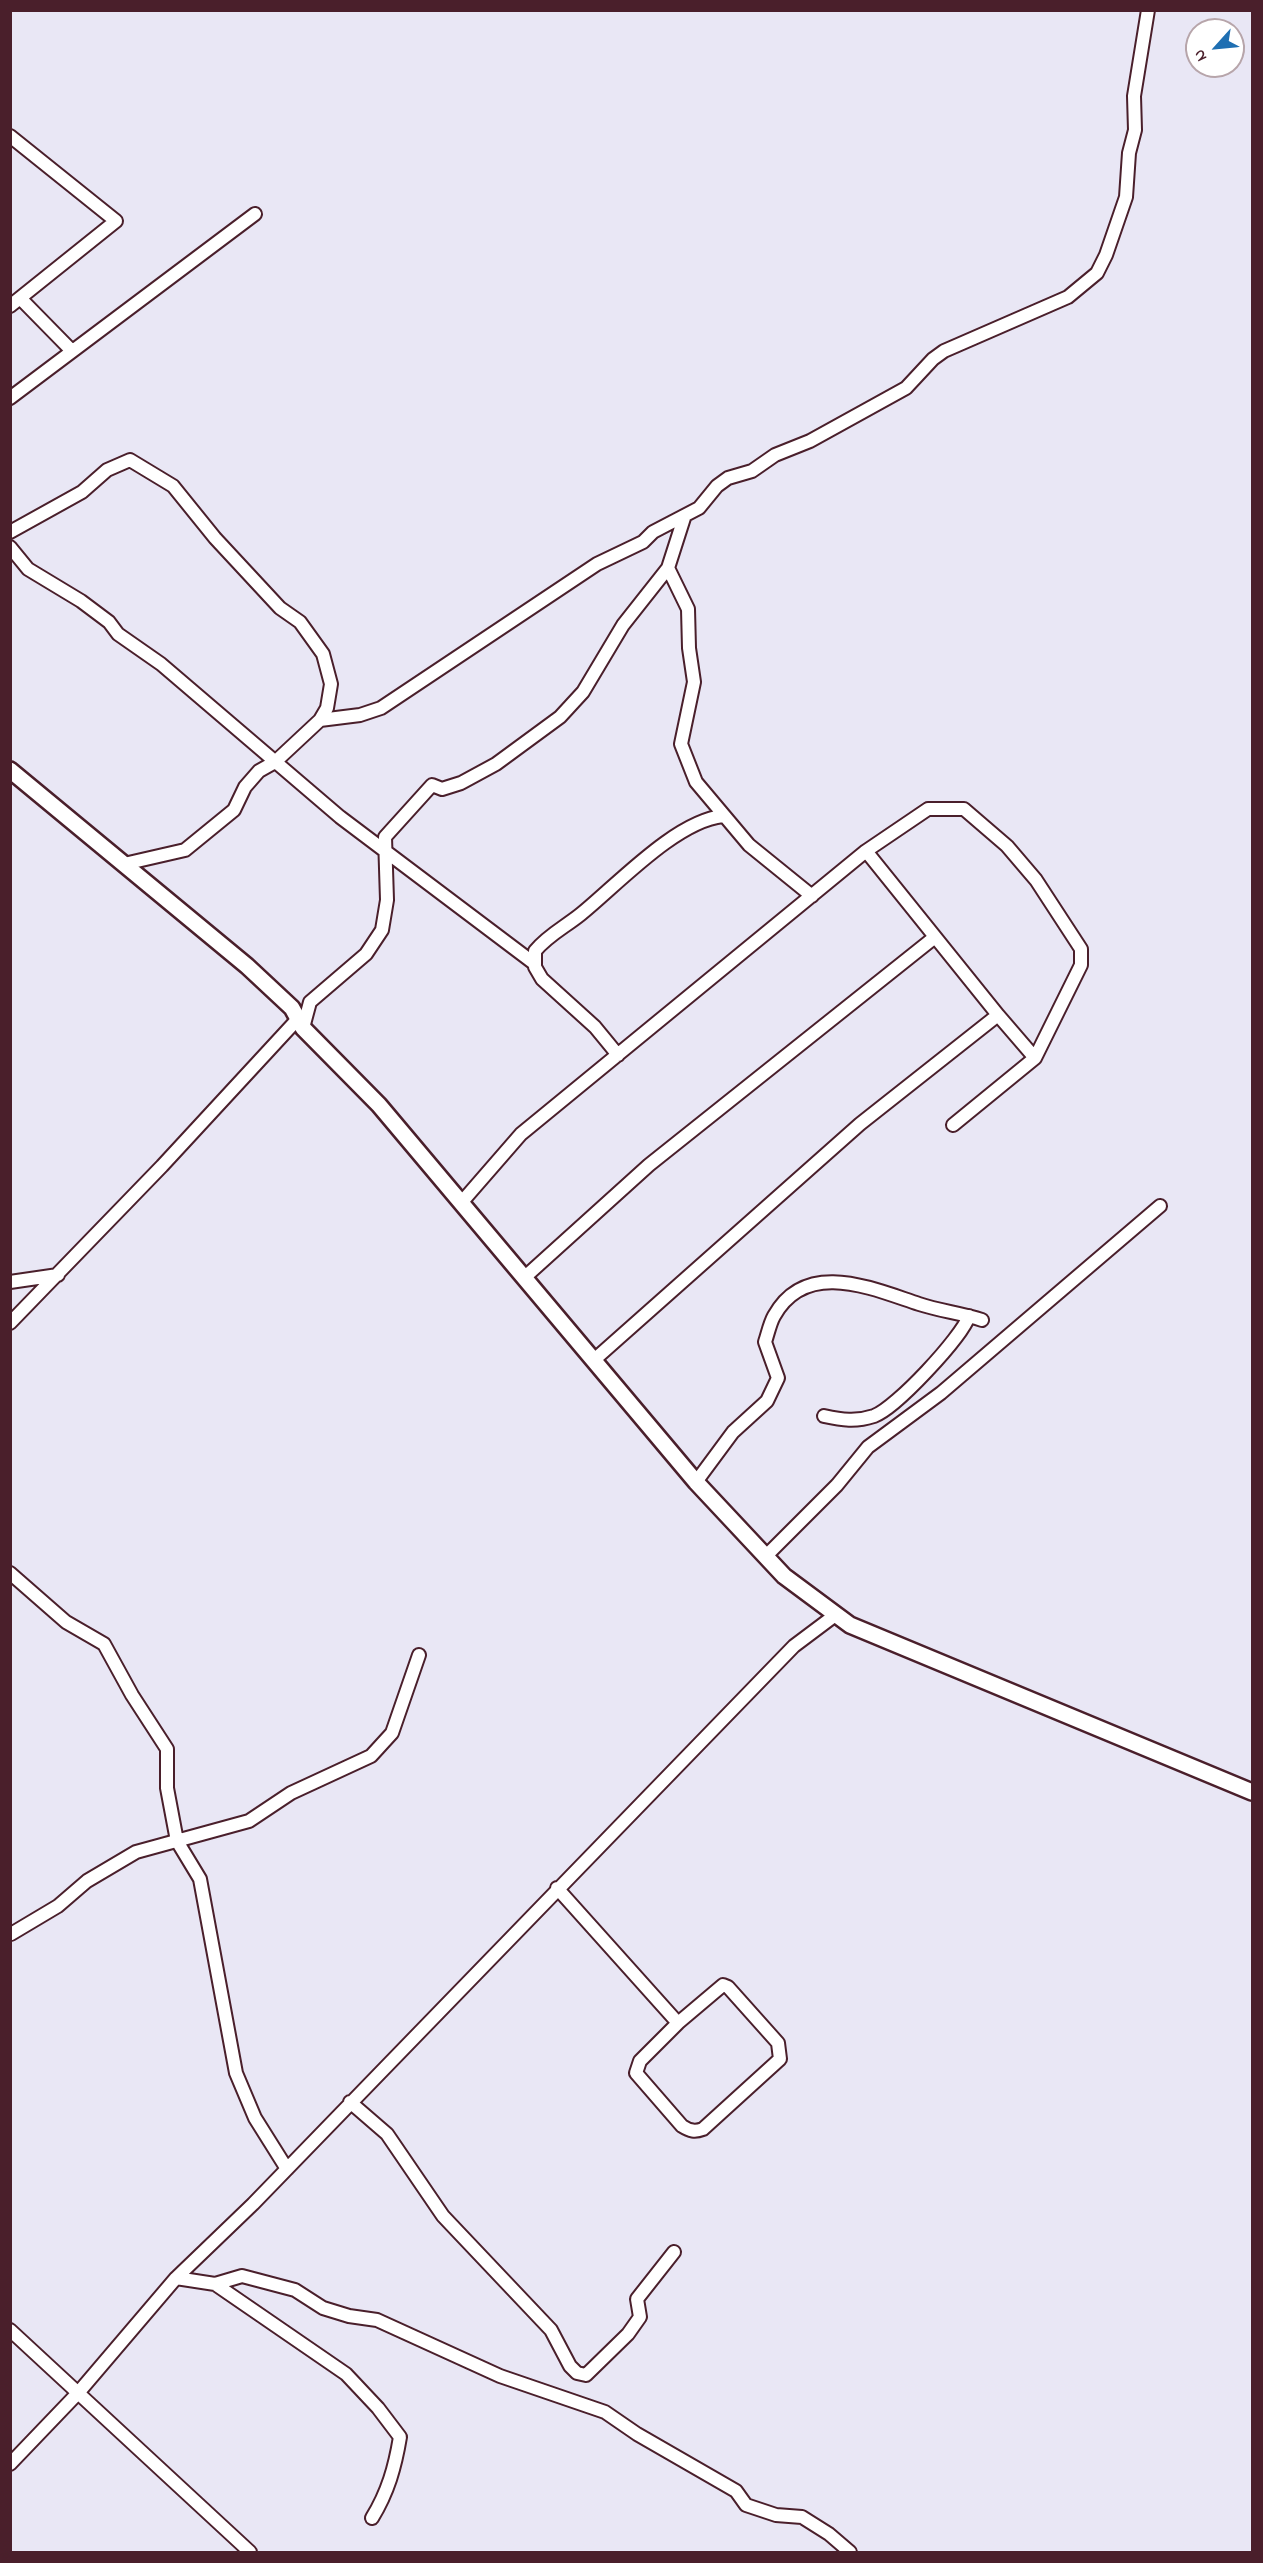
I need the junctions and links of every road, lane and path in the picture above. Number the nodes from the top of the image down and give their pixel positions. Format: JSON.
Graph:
{"nodes":[{"id":1,"x":1148,"y":10,"type":"edge"},
{"id":2,"x":10,"y":136,"type":"edge"},
{"id":3,"x":255,"y":214,"type":"dead end"},
{"id":4,"x":15,"y":302,"type":"edge"},
{"id":5,"x":72,"y":351,"type":"junction"},
{"id":6,"x":10,"y":398,"type":"edge"},
{"id":7,"x":684,"y":518,"type":"junction"},
{"id":8,"x":10,"y":532,"type":"edge"},
{"id":9,"x":10,"y":547,"type":"edge"},
{"id":10,"x":668,"y":567,"type":"junction"},
{"id":11,"x":320,"y":720,"type":"junction"},
{"id":12,"x":275,"y":762,"type":"junction"},
{"id":13,"x":10,"y":770,"type":"edge"},
{"id":14,"x":723,"y":816,"type":"junction"},
{"id":15,"x":866,"y":851,"type":"junction"},
{"id":16,"x":387,"y":853,"type":"junction"},
{"id":17,"x":124,"y":864,"type":"junction"},
{"id":18,"x":812,"y":896,"type":"junction"},
{"id":19,"x":935,"y":937,"type":"junction"},
{"id":20,"x":535,"y":964,"type":"junction"},
{"id":21,"x":998,"y":1015,"type":"junction"},
{"id":22,"x":303,"y":1028,"type":"junction"},
{"id":23,"x":618,"y":1055,"type":"junction"},
{"id":24,"x":1035,"y":1058,"type":"junction"},
{"id":25,"x":953,"y":1125,"type":"dead end"},
{"id":26,"x":461,"y":1203,"type":"junction"},
{"id":27,"x":1161,"y":1206,"type":"dead end"},
{"id":28,"x":58,"y":1275,"type":"junction"},
{"id":29,"x":525,"y":1277,"type":"junction"},
{"id":30,"x":10,"y":1282,"type":"edge"},
{"id":31,"x":969,"y":1316,"type":"junction"},
{"id":32,"x":982,"y":1320,"type":"dead end"},
{"id":33,"x":10,"y":1323,"type":"edge"},
{"id":34,"x":594,"y":1360,"type":"junction"},
{"id":35,"x":824,"y":1416,"type":"dead end"},
{"id":36,"x":696,"y":1482,"type":"junction"},
{"id":37,"x":765,"y":1557,"type":"junction"},
{"id":38,"x":10,"y":1573,"type":"edge"},
{"id":39,"x":834,"y":1616,"type":"junction"},
{"id":40,"x":419,"y":1655,"type":"dead end"},
{"id":41,"x":1252,"y":1792,"type":"edge"},
{"id":42,"x":177,"y":1841,"type":"junction"},
{"id":43,"x":557,"y":1888,"type":"junction"},
{"id":44,"x":11,"y":1934,"type":"edge"},
{"id":45,"x":10,"y":1944,"type":"edge"},
{"id":46,"x":678,"y":2023,"type":"junction"},
{"id":47,"x":350,"y":2102,"type":"junction"},
{"id":48,"x":287,"y":2169,"type":"junction"},
{"id":49,"x":674,"y":2252,"type":"dead end"},
{"id":50,"x":176,"y":2278,"type":"junction"},
{"id":51,"x":215,"y":2284,"type":"junction"},
{"id":52,"x":10,"y":2330,"type":"edge"},
{"id":53,"x":78,"y":2393,"type":"junction"},
{"id":54,"x":10,"y":2464,"type":"edge"},
{"id":55,"x":372,"y":2518,"type":"dead end"},
{"id":56,"x":250,"y":2553,"type":"edge"},
{"id":57,"x":850,"y":2553,"type":"edge"}],
"edges":[{"from":1,"to":7,"type":"street"},
{"from":2,"to":4,"type":"street"},
{"from":3,"to":5,"type":"street"},
{"from":4,"to":5,"type":"street"},
{"from":5,"to":6,"type":"street"},
{"from":7,"to":10,"type":"street"},
{"from":7,"to":11,"type":"street"},
{"from":8,"to":11,"type":"street"},
{"from":9,"to":12,"type":"street"},
{"from":10,"to":14,"type":"street"},
{"from":10,"to":16,"type":"street"},
{"from":11,"to":12,"type":"street"},
{"from":12,"to":16,"type":"street"},
{"from":12,"to":17,"type":"street"},
{"from":13,"to":17,"type":"main road"},
{"from":14,"to":18,"type":"street"},
{"from":14,"to":20,"type":"street"},
{"from":15,"to":18,"type":"street"},
{"from":15,"to":19,"type":"street"},
{"from":15,"to":24,"type":"street"},
{"from":16,"to":20,"type":"street"},
{"from":16,"to":22,"type":"street"},
{"from":17,"to":22,"type":"main road"},
{"from":18,"to":23,"type":"street"},
{"from":19,"to":21,"type":"street"},
{"from":19,"to":29,"type":"street"},
{"from":20,"to":23,"type":"street"},
{"from":21,"to":24,"type":"street"},
{"from":21,"to":34,"type":"street"},
{"from":22,"to":26,"type":"main road"},
{"from":22,"to":28,"type":"street"},
{"from":23,"to":26,"type":"street"},
{"from":24,"to":25,"type":"street"},
{"from":26,"to":29,"type":"main road"},
{"from":27,"to":37,"type":"street"},
{"from":28,"to":30,"type":"street"},
{"from":28,"to":33,"type":"street"},
{"from":29,"to":34,"type":"main road"},
{"from":31,"to":32,"type":"street"},
{"from":31,"to":35,"type":"street"},
{"from":31,"to":36,"type":"street"},
{"from":34,"to":36,"type":"main road"},
{"from":36,"to":37,"type":"main road"},
{"from":37,"to":39,"type":"main road"},
{"from":38,"to":42,"type":"street"},
{"from":39,"to":41,"type":"main road"},
{"from":39,"to":43,"type":"street"},
{"from":40,"to":42,"type":"street"},
{"from":42,"to":44,"type":"street"},
{"from":42,"to":48,"type":"street"},
{"from":43,"to":46,"type":"street"},
{"from":43,"to":47,"type":"street"},
{"from":44,"to":45,"type":"street"},
{"from":46,"to":46,"type":"street"},
{"from":47,"to":48,"type":"street"},
{"from":47,"to":49,"type":"street"},
{"from":48,"to":50,"type":"street"},
{"from":50,"to":51,"type":"street"},
{"from":50,"to":53,"type":"street"},
{"from":51,"to":55,"type":"street"},
{"from":51,"to":57,"type":"street"},
{"from":52,"to":53,"type":"street"},
{"from":53,"to":54,"type":"street"},
{"from":53,"to":56,"type":"street"}]}
